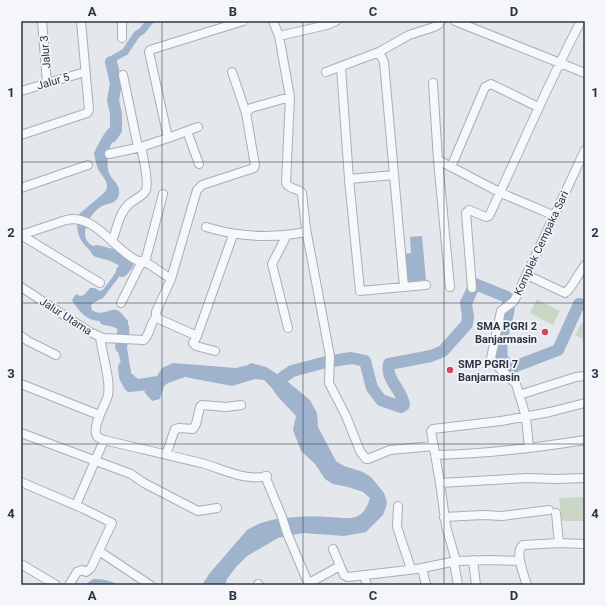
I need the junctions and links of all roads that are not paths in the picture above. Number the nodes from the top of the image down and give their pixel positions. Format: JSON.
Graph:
{"nodes":[{"id":1,"x":42,"y":21,"type":"edge"},
{"id":2,"x":81,"y":21,"type":"edge"},
{"id":3,"x":122,"y":21,"type":"edge"},
{"id":4,"x":243,"y":21,"type":"edge"},
{"id":5,"x":273,"y":21,"type":"edge"},
{"id":6,"x":336,"y":21,"type":"edge"},
{"id":7,"x":440,"y":21,"type":"edge"},
{"id":8,"x":455,"y":21,"type":"edge"},
{"id":9,"x":581,"y":21,"type":"edge"},
{"id":10,"x":279,"y":36,"type":"junction"},
{"id":11,"x":122,"y":38,"type":"dead end"},
{"id":12,"x":380,"y":52,"type":"junction"},
{"id":13,"x":559,"y":62,"type":"junction"},
{"id":14,"x":340,"y":68,"type":"junction"},
{"id":15,"x":85,"y":72,"type":"junction"},
{"id":16,"x":232,"y":72,"type":"dead end"},
{"id":17,"x":326,"y":72,"type":"dead end"},
{"id":18,"x":585,"y":73,"type":"edge"},
{"id":19,"x":123,"y":75,"type":"dead end"},
{"id":20,"x":47,"y":83,"type":"junction"},
{"id":21,"x":433,"y":83,"type":"dead end"},
{"id":22,"x":21,"y":91,"type":"edge"},
{"id":23,"x":290,"y":97,"type":"junction"},
{"id":24,"x":538,"y":107,"type":"junction"},
{"id":25,"x":246,"y":112,"type":"junction"},
{"id":26,"x":198,"y":127,"type":"dead end"},
{"id":27,"x":187,"y":131,"type":"junction"},
{"id":28,"x":21,"y":135,"type":"edge"},
{"id":29,"x":168,"y":138,"type":"junction"},
{"id":30,"x":140,"y":147,"type":"junction"},
{"id":31,"x":585,"y":151,"type":"edge"},
{"id":32,"x":109,"y":154,"type":"dead end"},
{"id":33,"x":438,"y":160,"type":"junction"},
{"id":34,"x":199,"y":164,"type":"dead end"},
{"id":35,"x":88,"y":165,"type":"dead end"},
{"id":36,"x":451,"y":167,"type":"junction"},
{"id":37,"x":394,"y":174,"type":"junction"},
{"id":38,"x":349,"y":179,"type":"junction"},
{"id":39,"x":21,"y":188,"type":"edge"},
{"id":40,"x":500,"y":193,"type":"junction"},
{"id":41,"x":163,"y":194,"type":"dead end"},
{"id":42,"x":555,"y":216,"type":"junction"},
{"id":43,"x":206,"y":227,"type":"dead end"},
{"id":44,"x":306,"y":232,"type":"junction"},
{"id":45,"x":21,"y":235,"type":"edge"},
{"id":46,"x":233,"y":235,"type":"dead end"},
{"id":47,"x":287,"y":235,"type":"junction"},
{"id":48,"x":112,"y":241,"type":"junction"},
{"id":49,"x":143,"y":262,"type":"junction"},
{"id":50,"x":585,"y":265,"type":"edge"},
{"id":51,"x":527,"y":275,"type":"junction"},
{"id":52,"x":171,"y":279,"type":"junction"},
{"id":53,"x":100,"y":284,"type":"dead end"},
{"id":54,"x":426,"y":285,"type":"dead end"},
{"id":55,"x":21,"y":287,"type":"edge"},
{"id":56,"x":404,"y":287,"type":"junction"},
{"id":57,"x":450,"y":287,"type":"dead end"},
{"id":58,"x":472,"y":288,"type":"dead end"},
{"id":59,"x":121,"y":303,"type":"dead end"},
{"id":60,"x":157,"y":317,"type":"junction"},
{"id":61,"x":288,"y":328,"type":"dead end"},
{"id":62,"x":21,"y":336,"type":"edge"},
{"id":63,"x":196,"y":336,"type":"junction"},
{"id":64,"x":100,"y":337,"type":"junction"},
{"id":65,"x":216,"y":351,"type":"dead end"},
{"id":66,"x":56,"y":355,"type":"dead end"},
{"id":67,"x":585,"y":376,"type":"edge"},
{"id":68,"x":21,"y":384,"type":"edge"},
{"id":69,"x":520,"y":395,"type":"junction"},
{"id":70,"x":585,"y":403,"type":"edge"},
{"id":71,"x":241,"y":404,"type":"dead end"},
{"id":72,"x":99,"y":415,"type":"junction"},
{"id":73,"x":526,"y":417,"type":"junction"},
{"id":74,"x":21,"y":433,"type":"edge"},
{"id":75,"x":104,"y":440,"type":"junction"},
{"id":76,"x":585,"y":440,"type":"edge"},
{"id":77,"x":434,"y":446,"type":"junction"},
{"id":78,"x":529,"y":448,"type":"junction"},
{"id":79,"x":166,"y":455,"type":"junction"},
{"id":80,"x":435,"y":455,"type":"junction"},
{"id":81,"x":95,"y":462,"type":"junction"},
{"id":82,"x":585,"y":478,"type":"edge"},
{"id":83,"x":21,"y":482,"type":"edge"},
{"id":84,"x":440,"y":484,"type":"junction"},
{"id":85,"x":76,"y":505,"type":"junction"},
{"id":86,"x":398,"y":506,"type":"dead end"},
{"id":87,"x":217,"y":508,"type":"dead end"},
{"id":88,"x":444,"y":517,"type":"junction"},
{"id":89,"x":559,"y":543,"type":"junction"},
{"id":90,"x":585,"y":544,"type":"edge"},
{"id":91,"x":333,"y":549,"type":"dead end"},
{"id":92,"x":98,"y":551,"type":"junction"},
{"id":93,"x":473,"y":560,"type":"junction"},
{"id":94,"x":455,"y":561,"type":"junction"},
{"id":95,"x":520,"y":561,"type":"junction"},
{"id":96,"x":21,"y":564,"type":"edge"},
{"id":97,"x":340,"y":566,"type":"junction"},
{"id":98,"x":422,"y":568,"type":"junction"},
{"id":99,"x":411,"y":569,"type":"junction"},
{"id":100,"x":364,"y":575,"type":"junction"},
{"id":101,"x":309,"y":584,"type":"edge"},
{"id":102,"x":56,"y":585,"type":"edge"},
{"id":103,"x":69,"y":585,"type":"edge"},
{"id":104,"x":150,"y":585,"type":"edge"},
{"id":105,"x":367,"y":585,"type":"edge"},
{"id":106,"x":426,"y":585,"type":"edge"},
{"id":107,"x":458,"y":585,"type":"edge"},
{"id":108,"x":476,"y":585,"type":"edge"},
{"id":109,"x":527,"y":585,"type":"edge"}],
"edges":[{"from":1,"to":20,"type":"street","name":"Jalur 3"},
{"from":2,"to":15,"type":"street"},
{"from":3,"to":11,"type":"street"},
{"from":4,"to":29,"type":"street"},
{"from":5,"to":10,"type":"street"},
{"from":6,"to":10,"type":"street"},
{"from":7,"to":12,"type":"street"},
{"from":8,"to":13,"type":"street"},
{"from":9,"to":13,"type":"street"},
{"from":10,"to":23,"type":"street"},
{"from":12,"to":14,"type":"street"},
{"from":12,"to":37,"type":"street"},
{"from":13,"to":18,"type":"street"},
{"from":13,"to":24,"type":"street"},
{"from":14,"to":17,"type":"street"},
{"from":14,"to":38,"type":"street"},
{"from":15,"to":20,"type":"street","name":"Jalur 5"},
{"from":15,"to":28,"type":"street"},
{"from":16,"to":25,"type":"street"},
{"from":19,"to":30,"type":"street"},
{"from":20,"to":22,"type":"street","name":"Jalur 5"},
{"from":21,"to":33,"type":"street"},
{"from":23,"to":25,"type":"street"},
{"from":23,"to":44,"type":"street"},
{"from":24,"to":36,"type":"street"},
{"from":24,"to":40,"type":"street"},
{"from":25,"to":52,"type":"street"},
{"from":26,"to":27,"type":"street"},
{"from":27,"to":29,"type":"street"},
{"from":27,"to":34,"type":"street"},
{"from":29,"to":30,"type":"street"},
{"from":30,"to":32,"type":"street"},
{"from":30,"to":48,"type":"street"},
{"from":31,"to":42,"type":"street","name":"Komplek Cempaka Sari"},
{"from":33,"to":36,"type":"street"},
{"from":33,"to":57,"type":"street"},
{"from":35,"to":39,"type":"street"},
{"from":36,"to":40,"type":"street"},
{"from":37,"to":38,"type":"street"},
{"from":37,"to":56,"type":"street"},
{"from":38,"to":56,"type":"street"},
{"from":40,"to":42,"type":"street"},
{"from":40,"to":58,"type":"street"},
{"from":41,"to":49,"type":"street"},
{"from":42,"to":51,"type":"street","name":"Komplek Cempaka Sari"},
{"from":43,"to":47,"type":"street"},
{"from":44,"to":47,"type":"street"},
{"from":44,"to":77,"type":"street"},
{"from":45,"to":48,"type":"street"},
{"from":45,"to":53,"type":"street"},
{"from":46,"to":63,"type":"street"},
{"from":47,"to":61,"type":"street"},
{"from":48,"to":49,"type":"street"},
{"from":49,"to":52,"type":"street"},
{"from":49,"to":59,"type":"street"},
{"from":50,"to":51,"type":"street"},
{"from":51,"to":69,"type":"street","name":"Komplek Cempaka Sari"},
{"from":52,"to":60,"type":"street"},
{"from":54,"to":56,"type":"street"},
{"from":55,"to":64,"type":"street","name":"Jalur Utama"},
{"from":60,"to":63,"type":"street"},
{"from":60,"to":64,"type":"street","name":"Jalur Utama"},
{"from":62,"to":66,"type":"street"},
{"from":63,"to":65,"type":"street"},
{"from":64,"to":72,"type":"street"},
{"from":67,"to":69,"type":"street"},
{"from":68,"to":72,"type":"street"},
{"from":69,"to":73,"type":"street","name":"Komplek Cempaka Sari"},
{"from":70,"to":73,"type":"street"},
{"from":71,"to":79,"type":"street"},
{"from":72,"to":75,"type":"street"},
{"from":73,"to":77,"type":"street"},
{"from":73,"to":78,"type":"street","name":"Komplek Cempaka Sari"},
{"from":74,"to":81,"type":"street"},
{"from":75,"to":79,"type":"street"},
{"from":75,"to":81,"type":"street"},
{"from":76,"to":78,"type":"street"},
{"from":77,"to":80,"type":"street"},
{"from":78,"to":80,"type":"street"},
{"from":79,"to":101,"type":"street"},
{"from":80,"to":84,"type":"street"},
{"from":81,"to":85,"type":"street"},
{"from":81,"to":87,"type":"street"},
{"from":82,"to":84,"type":"street"},
{"from":83,"to":85,"type":"street"},
{"from":84,"to":88,"type":"street"},
{"from":85,"to":92,"type":"street"},
{"from":86,"to":99,"type":"street"},
{"from":88,"to":89,"type":"street"},
{"from":88,"to":94,"type":"street"},
{"from":89,"to":90,"type":"street"},
{"from":89,"to":95,"type":"street"},
{"from":91,"to":97,"type":"street"},
{"from":92,"to":103,"type":"street"},
{"from":92,"to":104,"type":"street"},
{"from":93,"to":94,"type":"street"},
{"from":93,"to":95,"type":"street"},
{"from":93,"to":108,"type":"street"},
{"from":94,"to":98,"type":"street"},
{"from":94,"to":107,"type":"street"},
{"from":95,"to":109,"type":"street"},
{"from":96,"to":102,"type":"street"},
{"from":97,"to":100,"type":"street"},
{"from":97,"to":101,"type":"street"},
{"from":98,"to":99,"type":"street"},
{"from":98,"to":106,"type":"street"},
{"from":99,"to":100,"type":"street"},
{"from":100,"to":105,"type":"street"}]}
